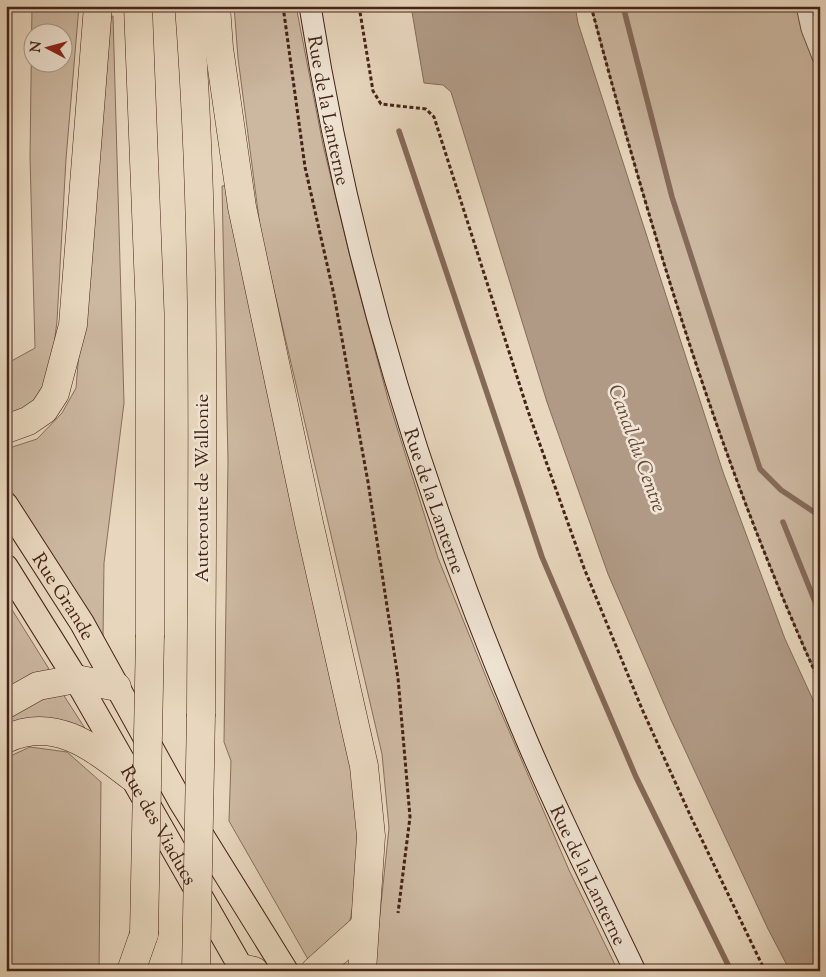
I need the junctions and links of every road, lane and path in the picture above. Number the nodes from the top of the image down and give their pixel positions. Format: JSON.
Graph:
{"nodes":[{"id":1,"x":98,"y":6,"type":"edge"},
{"id":2,"x":138,"y":6,"type":"edge"},
{"id":3,"x":188,"y":6,"type":"edge"},
{"id":4,"x":216,"y":6,"type":"edge"},
{"id":5,"x":283,"y":6,"type":"edge"},
{"id":6,"x":310,"y":6,"type":"edge"},
{"id":7,"x":359,"y":6,"type":"edge"},
{"id":8,"x":591,"y":6,"type":"edge"},
{"id":9,"x":804,"y":6,"type":"edge"},
{"id":10,"x":820,"y":57,"type":"edge"},
{"id":11,"x":6,"y":429,"type":"edge"},
{"id":12,"x":6,"y":506,"type":"edge"},
{"id":13,"x":6,"y":567,"type":"edge"},
{"id":14,"x":76,"y":680,"type":"junction"},
{"id":15,"x":820,"y":683,"type":"edge"},
{"id":16,"x":116,"y":687,"type":"junction"},
{"id":17,"x":6,"y":704,"type":"edge"},
{"id":18,"x":6,"y":739,"type":"edge"},
{"id":19,"x":132,"y":777,"type":"junction"},
{"id":20,"x":398,"y":913,"type":"dead end"},
{"id":21,"x":364,"y":927,"type":"junction"},
{"id":22,"x":144,"y":934,"type":"junction"},
{"id":23,"x":246,"y":970,"type":"edge"},
{"id":24,"x":131,"y":971,"type":"edge"},
{"id":25,"x":144,"y":971,"type":"edge"},
{"id":26,"x":196,"y":971,"type":"edge"},
{"id":27,"x":286,"y":971,"type":"edge"},
{"id":28,"x":315,"y":971,"type":"edge"},
{"id":29,"x":362,"y":971,"type":"edge"},
{"id":30,"x":635,"y":971,"type":"edge"},
{"id":31,"x":766,"y":971,"type":"edge"}],
"edges":[{"from":1,"to":11,"type":"highway"},
{"from":2,"to":22,"type":"highway","bridge":true},
{"from":3,"to":26,"type":"highway","name":"Autoroute de Wallonie","bridge":true},
{"from":4,"to":21,"type":"highway"},
{"from":5,"to":20,"type":"path"},
{"from":6,"to":30,"type":"main road","name":"Rue de la Lanterne"},
{"from":7,"to":31,"type":"path"},
{"from":8,"to":15,"type":"path"},
{"from":9,"to":10,"type":"street"},
{"from":12,"to":16,"type":"main road","name":"Rue Grande"},
{"from":13,"to":14,"type":"main road","name":"Rue Grande"},
{"from":14,"to":16,"type":"highway"},
{"from":14,"to":17,"type":"highway"},
{"from":14,"to":19,"type":"main road","name":"Rue des Viaducs"},
{"from":16,"to":27,"type":"main road","name":"Rue des Viaducs"},
{"from":18,"to":19,"type":"highway"},
{"from":19,"to":23,"type":"main road","name":"Rue des Viaducs"},
{"from":21,"to":28,"type":"highway"},
{"from":21,"to":29,"type":"highway"},
{"from":22,"to":24,"type":"highway"},
{"from":22,"to":25,"type":"highway"}]}
